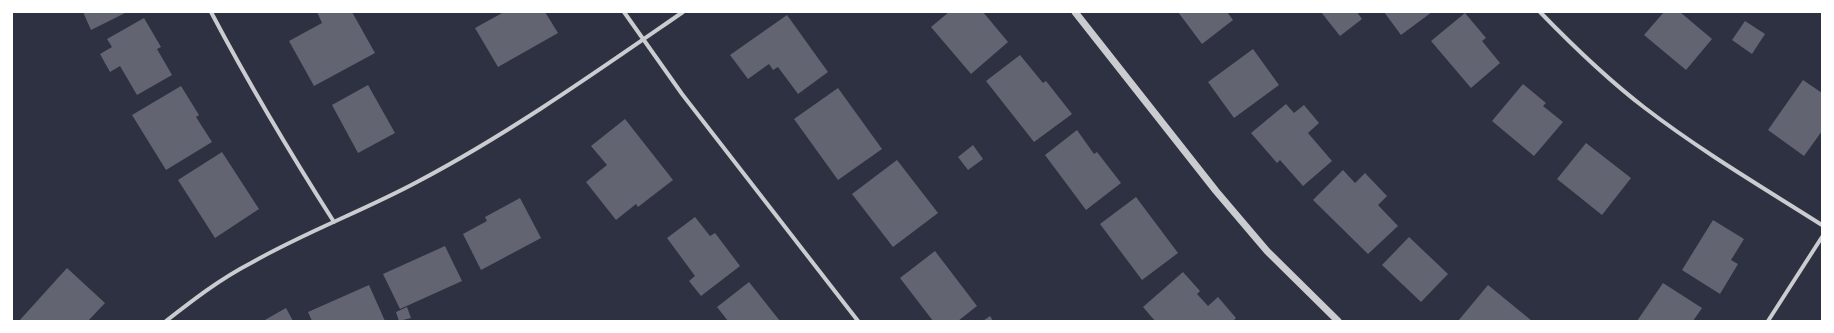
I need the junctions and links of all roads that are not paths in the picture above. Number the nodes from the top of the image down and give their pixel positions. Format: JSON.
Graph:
{"nodes":[{"id":1,"x":211,"y":12,"type":"edge"},
{"id":2,"x":624,"y":12,"type":"edge"},
{"id":3,"x":683,"y":12,"type":"edge"},
{"id":4,"x":1075,"y":12,"type":"edge"},
{"id":5,"x":1540,"y":12,"type":"edge"},
{"id":6,"x":643,"y":39,"type":"junction"},
{"id":7,"x":334,"y":222,"type":"junction"},
{"id":8,"x":1822,"y":225,"type":"edge"},
{"id":9,"x":1822,"y":237,"type":"edge"},
{"id":10,"x":166,"y":321,"type":"edge"},
{"id":11,"x":858,"y":321,"type":"edge"},
{"id":12,"x":1338,"y":321,"type":"edge"},
{"id":13,"x":1768,"y":321,"type":"edge"}],
"edges":[{"from":1,"to":7,"type":"street"},
{"from":2,"to":6,"type":"street"},
{"from":3,"to":6,"type":"street"},
{"from":4,"to":12,"type":"street"},
{"from":5,"to":8,"type":"street"},
{"from":6,"to":7,"type":"street"},
{"from":6,"to":11,"type":"street"},
{"from":7,"to":10,"type":"street"},
{"from":9,"to":13,"type":"street"}]}
